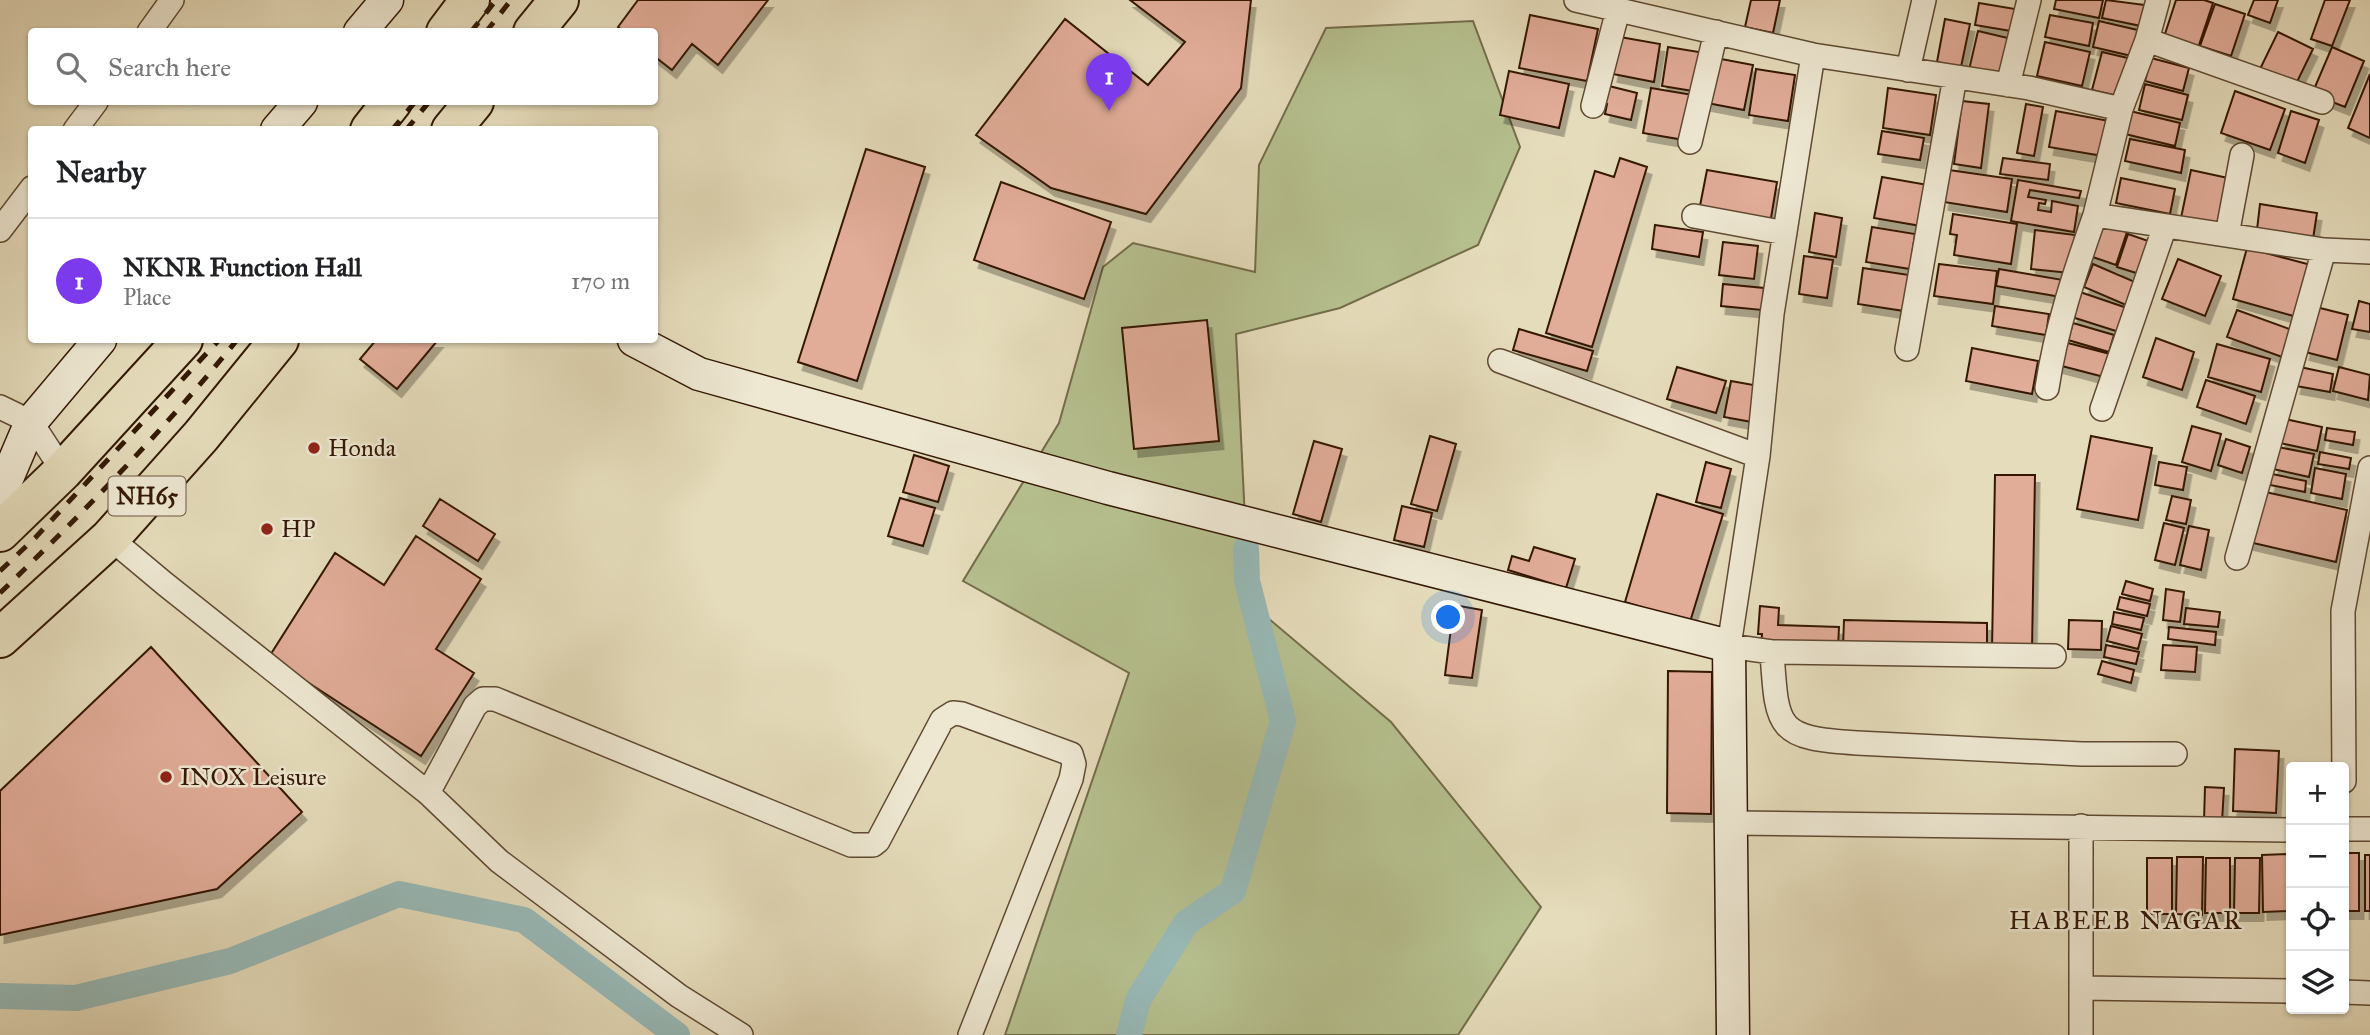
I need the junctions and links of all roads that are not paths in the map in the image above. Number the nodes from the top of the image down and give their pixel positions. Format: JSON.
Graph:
{"nodes":[{"id":1,"x":172,"y":0,"type":"edge"},
{"id":2,"x":387,"y":0,"type":"edge"},
{"id":3,"x":470,"y":0,"type":"edge"},
{"id":4,"x":559,"y":0,"type":"edge"},
{"id":5,"x":1576,"y":0,"type":"edge"},
{"id":6,"x":1924,"y":0,"type":"edge"},
{"id":7,"x":2029,"y":0,"type":"edge"},
{"id":8,"x":2158,"y":0,"type":"edge"},
{"id":9,"x":1618,"y":10,"type":"junction"},
{"id":10,"x":1665,"y":10,"type":"edge"},
{"id":11,"x":152,"y":28,"type":"edge"},
{"id":12,"x":363,"y":28,"type":"edge"},
{"id":13,"x":449,"y":28,"type":"edge"},
{"id":14,"x":536,"y":28,"type":"edge"},
{"id":15,"x":1716,"y":32,"type":"junction"},
{"id":16,"x":2147,"y":40,"type":"junction"},
{"id":17,"x":1813,"y":55,"type":"junction"},
{"id":18,"x":1908,"y":70,"type":"junction"},
{"id":19,"x":1955,"y":77,"type":"junction"},
{"id":20,"x":2008,"y":85,"type":"junction"},
{"id":21,"x":2322,"y":102,"type":"dead end"},
{"id":22,"x":94,"y":105,"type":"edge"},
{"id":23,"x":298,"y":105,"type":"edge"},
{"id":24,"x":390,"y":105,"type":"edge"},
{"id":25,"x":472,"y":105,"type":"edge"},
{"id":26,"x":1592,"y":106,"type":"dead end"},
{"id":27,"x":2121,"y":109,"type":"junction"},
{"id":28,"x":78,"y":126,"type":"edge"},
{"id":29,"x":280,"y":126,"type":"edge"},
{"id":30,"x":373,"y":126,"type":"edge"},
{"id":31,"x":454,"y":126,"type":"edge"},
{"id":32,"x":1690,"y":142,"type":"dead end"},
{"id":33,"x":2242,"y":155,"type":"dead end"},
{"id":34,"x":28,"y":193,"type":"edge"},
{"id":35,"x":2095,"y":215,"type":"junction"},
{"id":36,"x":1694,"y":216,"type":"dead end"},
{"id":37,"x":2165,"y":226,"type":"junction"},
{"id":38,"x":0,"y":230,"type":"edge"},
{"id":39,"x":1784,"y":233,"type":"junction"},
{"id":40,"x":2227,"y":235,"type":"junction"},
{"id":41,"x":2324,"y":250,"type":"junction"},
{"id":42,"x":2370,"y":252,"type":"edge"},
{"id":43,"x":97,"y":343,"type":"edge"},
{"id":44,"x":180,"y":343,"type":"edge"},
{"id":45,"x":277,"y":343,"type":"edge"},
{"id":46,"x":640,"y":343,"type":"edge"},
{"id":47,"x":1907,"y":349,"type":"dead end"},
{"id":48,"x":1500,"y":361,"type":"dead end"},
{"id":49,"x":2048,"y":388,"type":"dead end"},
{"id":50,"x":0,"y":407,"type":"edge"},
{"id":51,"x":2102,"y":409,"type":"dead end"},
{"id":52,"x":31,"y":422,"type":"junction"},
{"id":53,"x":1758,"y":456,"type":"junction"},
{"id":54,"x":2370,"y":468,"type":"edge"},
{"id":55,"x":64,"y":471,"type":"junction"},
{"id":56,"x":0,"y":495,"type":"edge"},
{"id":57,"x":0,"y":532,"type":"edge"},
{"id":58,"x":110,"y":538,"type":"junction"},
{"id":59,"x":2237,"y":558,"type":"dead end"},
{"id":60,"x":0,"y":638,"type":"edge"},
{"id":61,"x":1729,"y":646,"type":"junction"},
{"id":62,"x":1772,"y":652,"type":"junction"},
{"id":63,"x":2054,"y":656,"type":"dead end"},
{"id":64,"x":2175,"y":754,"type":"dead end"},
{"id":65,"x":2344,"y":762,"type":"edge"},
{"id":66,"x":428,"y":793,"type":"junction"},
{"id":67,"x":1733,"y":823,"type":"junction"},
{"id":68,"x":2081,"y":826,"type":"junction"},
{"id":69,"x":2349,"y":829,"type":"edge"},
{"id":70,"x":2370,"y":829,"type":"edge"},
{"id":71,"x":2286,"y":830,"type":"edge"},
{"id":72,"x":2082,"y":988,"type":"junction"},
{"id":73,"x":2286,"y":992,"type":"edge"},
{"id":74,"x":2349,"y":992,"type":"edge"},
{"id":75,"x":2370,"y":993,"type":"edge"},
{"id":76,"x":741,"y":1035,"type":"edge"},
{"id":77,"x":970,"y":1035,"type":"edge"},
{"id":78,"x":1733,"y":1035,"type":"edge"},
{"id":79,"x":2081,"y":1035,"type":"edge"}],
"edges":[{"from":1,"to":11,"type":"street"},
{"from":2,"to":12,"type":"street"},
{"from":3,"to":13,"type":"highway"},
{"from":4,"to":14,"type":"highway"},
{"from":5,"to":9,"type":"street"},
{"from":6,"to":18,"type":"street"},
{"from":7,"to":20,"type":"street"},
{"from":8,"to":16,"type":"street"},
{"from":9,"to":10,"type":"street"},
{"from":9,"to":26,"type":"street"},
{"from":10,"to":15,"type":"street"},
{"from":15,"to":17,"type":"street"},
{"from":15,"to":32,"type":"street"},
{"from":16,"to":21,"type":"street"},
{"from":16,"to":27,"type":"street"},
{"from":17,"to":18,"type":"street"},
{"from":17,"to":39,"type":"street"},
{"from":18,"to":19,"type":"street"},
{"from":19,"to":20,"type":"street"},
{"from":19,"to":47,"type":"street"},
{"from":20,"to":27,"type":"street"},
{"from":22,"to":28,"type":"street"},
{"from":23,"to":29,"type":"street"},
{"from":24,"to":30,"type":"highway"},
{"from":25,"to":31,"type":"highway"},
{"from":27,"to":35,"type":"street"},
{"from":33,"to":40,"type":"street"},
{"from":34,"to":38,"type":"street"},
{"from":35,"to":37,"type":"street"},
{"from":35,"to":49,"type":"street"},
{"from":36,"to":39,"type":"street"},
{"from":37,"to":40,"type":"street"},
{"from":37,"to":51,"type":"street"},
{"from":39,"to":53,"type":"street"},
{"from":40,"to":41,"type":"street"},
{"from":41,"to":42,"type":"street"},
{"from":41,"to":59,"type":"street"},
{"from":43,"to":52,"type":"street"},
{"from":44,"to":55,"type":"highway"},
{"from":45,"to":58,"type":"highway","number":"NH65"},
{"from":46,"to":61,"type":"street"},
{"from":48,"to":53,"type":"street"},
{"from":50,"to":52,"type":"street"},
{"from":52,"to":55,"type":"street"},
{"from":52,"to":56,"type":"street"},
{"from":53,"to":61,"type":"street"},
{"from":54,"to":65,"type":"street"},
{"from":55,"to":57,"type":"highway"},
{"from":58,"to":60,"type":"highway","number":"NH65"},
{"from":58,"to":66,"type":"street"},
{"from":61,"to":62,"type":"street"},
{"from":61,"to":67,"type":"street"},
{"from":62,"to":63,"type":"street"},
{"from":62,"to":64,"type":"street"},
{"from":66,"to":76,"type":"street"},
{"from":66,"to":77,"type":"street"},
{"from":67,"to":68,"type":"street"},
{"from":67,"to":78,"type":"street"},
{"from":68,"to":71,"type":"street"},
{"from":68,"to":72,"type":"street"},
{"from":69,"to":70,"type":"street"},
{"from":72,"to":73,"type":"street"},
{"from":72,"to":79,"type":"street"},
{"from":74,"to":75,"type":"street"}]}
